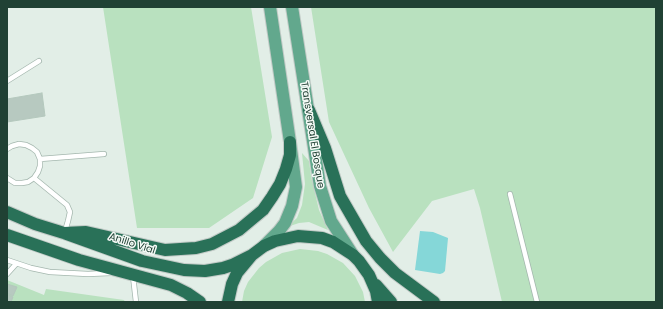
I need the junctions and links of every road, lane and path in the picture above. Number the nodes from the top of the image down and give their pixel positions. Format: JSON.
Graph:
{"nodes":[{"id":1,"x":270,"y":7,"type":"edge"},
{"id":2,"x":292,"y":7,"type":"edge"},
{"id":3,"x":39,"y":60,"type":"dead end"},
{"id":4,"x":7,"y":81,"type":"edge"},
{"id":5,"x":309,"y":110,"type":"junction"},
{"id":6,"x":290,"y":142,"type":"junction"},
{"id":7,"x":7,"y":149,"type":"edge"},
{"id":8,"x":104,"y":154,"type":"dead end"},
{"id":9,"x":40,"y":159,"type":"junction"},
{"id":10,"x":7,"y":178,"type":"edge"},
{"id":11,"x":34,"y":178,"type":"junction"},
{"id":12,"x":510,"y":194,"type":"dead end"},
{"id":13,"x":7,"y":212,"type":"edge"},
{"id":14,"x":64,"y":233,"type":"junction"},
{"id":15,"x":7,"y":235,"type":"edge"},
{"id":16,"x":264,"y":246,"type":"junction"},
{"id":17,"x":252,"y":255,"type":"junction"},
{"id":18,"x":353,"y":255,"type":"junction"},
{"id":19,"x":7,"y":260,"type":"edge"},
{"id":20,"x":16,"y":264,"type":"junction"},
{"id":21,"x":7,"y":274,"type":"edge"},
{"id":22,"x":128,"y":274,"type":"junction"},
{"id":23,"x":373,"y":282,"type":"junction"},
{"id":24,"x":136,"y":302,"type":"edge"},
{"id":25,"x":200,"y":302,"type":"edge"},
{"id":26,"x":228,"y":302,"type":"edge"},
{"id":27,"x":378,"y":302,"type":"edge"},
{"id":28,"x":391,"y":302,"type":"edge"},
{"id":29,"x":434,"y":302,"type":"edge"},
{"id":30,"x":537,"y":302,"type":"edge"}],
"edges":[{"from":1,"to":6,"type":"main road"},
{"from":2,"to":5,"type":"main road","name":"Transversal El Bosque"},
{"from":3,"to":4,"type":"lane"},
{"from":5,"to":18,"type":"main road","name":"Transversal El Bosque"},
{"from":5,"to":29,"type":"highway"},
{"from":6,"to":14,"type":"highway"},
{"from":6,"to":16,"type":"main road"},
{"from":7,"to":9,"type":"lane"},
{"from":8,"to":9,"type":"lane"},
{"from":9,"to":11,"type":"lane"},
{"from":10,"to":11,"type":"lane"},
{"from":11,"to":14,"type":"lane"},
{"from":12,"to":30,"type":"lane"},
{"from":13,"to":14,"type":"highway","name":"Anillo Víal"},
{"from":14,"to":17,"type":"highway","name":"Anillo Víal"},
{"from":15,"to":22,"type":"highway"},
{"from":16,"to":17,"type":"highway"},
{"from":16,"to":18,"type":"highway"},
{"from":17,"to":26,"type":"highway"},
{"from":18,"to":23,"type":"highway"},
{"from":19,"to":20,"type":"lane"},
{"from":20,"to":21,"type":"lane"},
{"from":20,"to":22,"type":"lane"},
{"from":22,"to":24,"type":"lane"},
{"from":22,"to":25,"type":"highway"},
{"from":23,"to":27,"type":"highway"},
{"from":23,"to":28,"type":"highway"}]}
